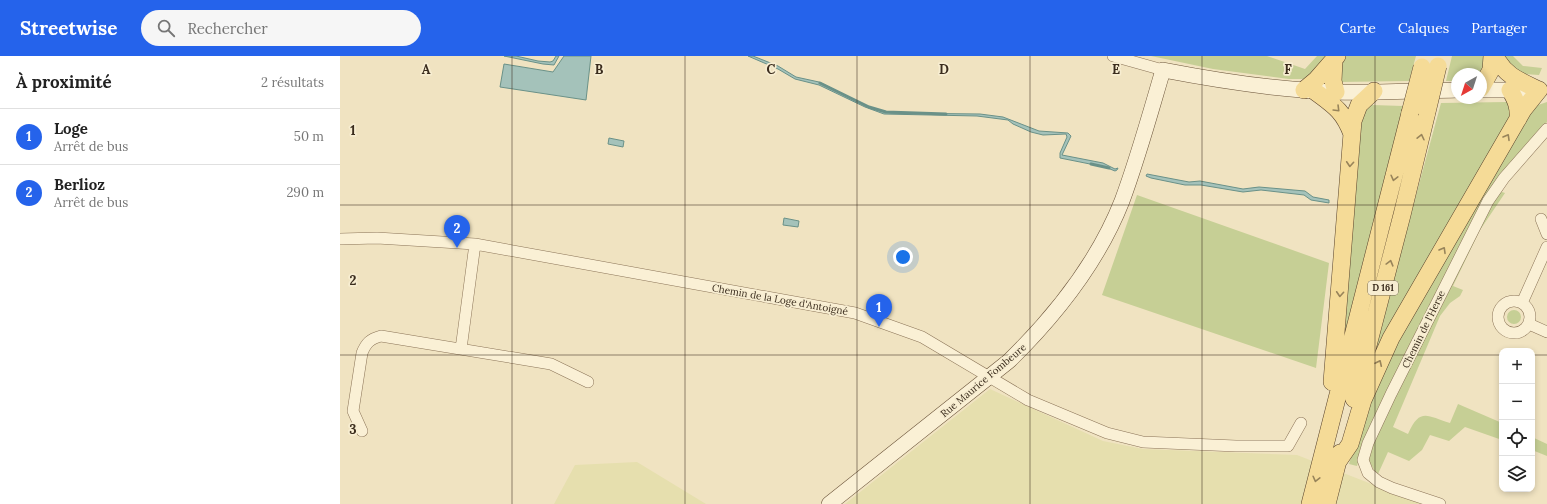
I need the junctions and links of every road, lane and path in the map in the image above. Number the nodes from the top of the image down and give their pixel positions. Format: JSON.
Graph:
{"nodes":[{"id":1,"x":1113,"y":56,"type":"edge"},
{"id":2,"x":1492,"y":56,"type":"edge"},
{"id":3,"x":1495,"y":56,"type":"edge"},
{"id":4,"x":1335,"y":58,"type":"edge"},
{"id":5,"x":1431,"y":61,"type":"edge"},
{"id":6,"x":1163,"y":70,"type":"junction"},
{"id":7,"x":1487,"y":78,"type":"edge"},
{"id":8,"x":1487,"y":89,"type":"edge"},
{"id":9,"x":1308,"y":90,"type":"junction"},
{"id":10,"x":1451,"y":90,"type":"edge"},
{"id":11,"x":1510,"y":90,"type":"junction"},
{"id":12,"x":1543,"y":90,"type":"edge"},
{"id":13,"x":1374,"y":91,"type":"junction"},
{"id":14,"x":1336,"y":92,"type":"junction"},
{"id":15,"x":1518,"y":119,"type":"junction"},
{"id":16,"x":1547,"y":129,"type":"edge"},
{"id":17,"x":1352,"y":134,"type":"junction"},
{"id":18,"x":1541,"y":219,"type":"dead end"},
{"id":19,"x":1547,"y":234,"type":"edge"},
{"id":20,"x":340,"y":239,"type":"edge"},
{"id":21,"x":475,"y":244,"type":"junction"},
{"id":22,"x":1547,"y":247,"type":"edge"},
{"id":23,"x":1522,"y":303,"type":"junction"},
{"id":24,"x":1529,"y":324,"type":"junction"},
{"id":25,"x":1547,"y":332,"type":"edge"},
{"id":26,"x":461,"y":349,"type":"junction"},
{"id":27,"x":988,"y":377,"type":"junction"},
{"id":28,"x":588,"y":382,"type":"dead end"},
{"id":29,"x":1301,"y":422,"type":"dead end"},
{"id":30,"x":362,"y":431,"type":"dead end"},
{"id":31,"x":1323,"y":454,"type":"junction"},
{"id":32,"x":1337,"y":463,"type":"junction"},
{"id":33,"x":829,"y":504,"type":"edge"},
{"id":34,"x":1310,"y":504,"type":"edge"},
{"id":35,"x":1327,"y":504,"type":"edge"},
{"id":36,"x":1440,"y":504,"type":"edge"}],
"edges":[{"from":1,"to":6,"type":"street"},
{"from":2,"to":7,"type":"main road"},
{"from":3,"to":12,"type":"main road"},
{"from":4,"to":9,"type":"main road"},
{"from":4,"to":14,"type":"main road"},
{"from":5,"to":31,"type":"main road","number":"D 161","one_way":true,"bridge":true},
{"from":32,"to":5,"type":"main road","number":"D 161","one_way":true,"bridge":true},
{"from":6,"to":9,"type":"street"},
{"from":6,"to":27,"type":"street","name":"Rue Maurice Fombeure"},
{"from":8,"to":11,"type":"street"},
{"from":9,"to":14,"type":"street"},
{"from":9,"to":17,"type":"main road","one_way":true},
{"from":10,"to":13,"type":"street"},
{"from":11,"to":12,"type":"street"},
{"from":11,"to":15,"type":"main road"},
{"from":12,"to":15,"type":"main road"},
{"from":13,"to":14,"type":"street"},
{"from":13,"to":17,"type":"main road"},
{"from":32,"to":15,"type":"main road","one_way":true},
{"from":16,"to":36,"type":"street","name":"Chemin de l'Herse"},
{"from":17,"to":31,"type":"main road","one_way":true},
{"from":18,"to":19,"type":"street"},
{"from":20,"to":21,"type":"street","name":"Chemin de la Loge d'Antoigné"},
{"from":21,"to":26,"type":"street"},
{"from":21,"to":27,"type":"street","name":"Chemin de la Loge d'Antoigné"},
{"from":22,"to":23,"type":"street"},
{"from":23,"to":24,"type":"street"},
{"from":23,"to":24,"type":"street"},
{"from":24,"to":25,"type":"street"},
{"from":26,"to":28,"type":"street"},
{"from":26,"to":30,"type":"street"},
{"from":27,"to":29,"type":"street","name":"Chemin de la Loge d'Antoigné"},
{"from":27,"to":33,"type":"street","name":"Rue Maurice Fombeure"},
{"from":31,"to":34,"type":"main road","number":"D 161","one_way":true},
{"from":32,"to":35,"type":"main road","number":"D 161"}]}
